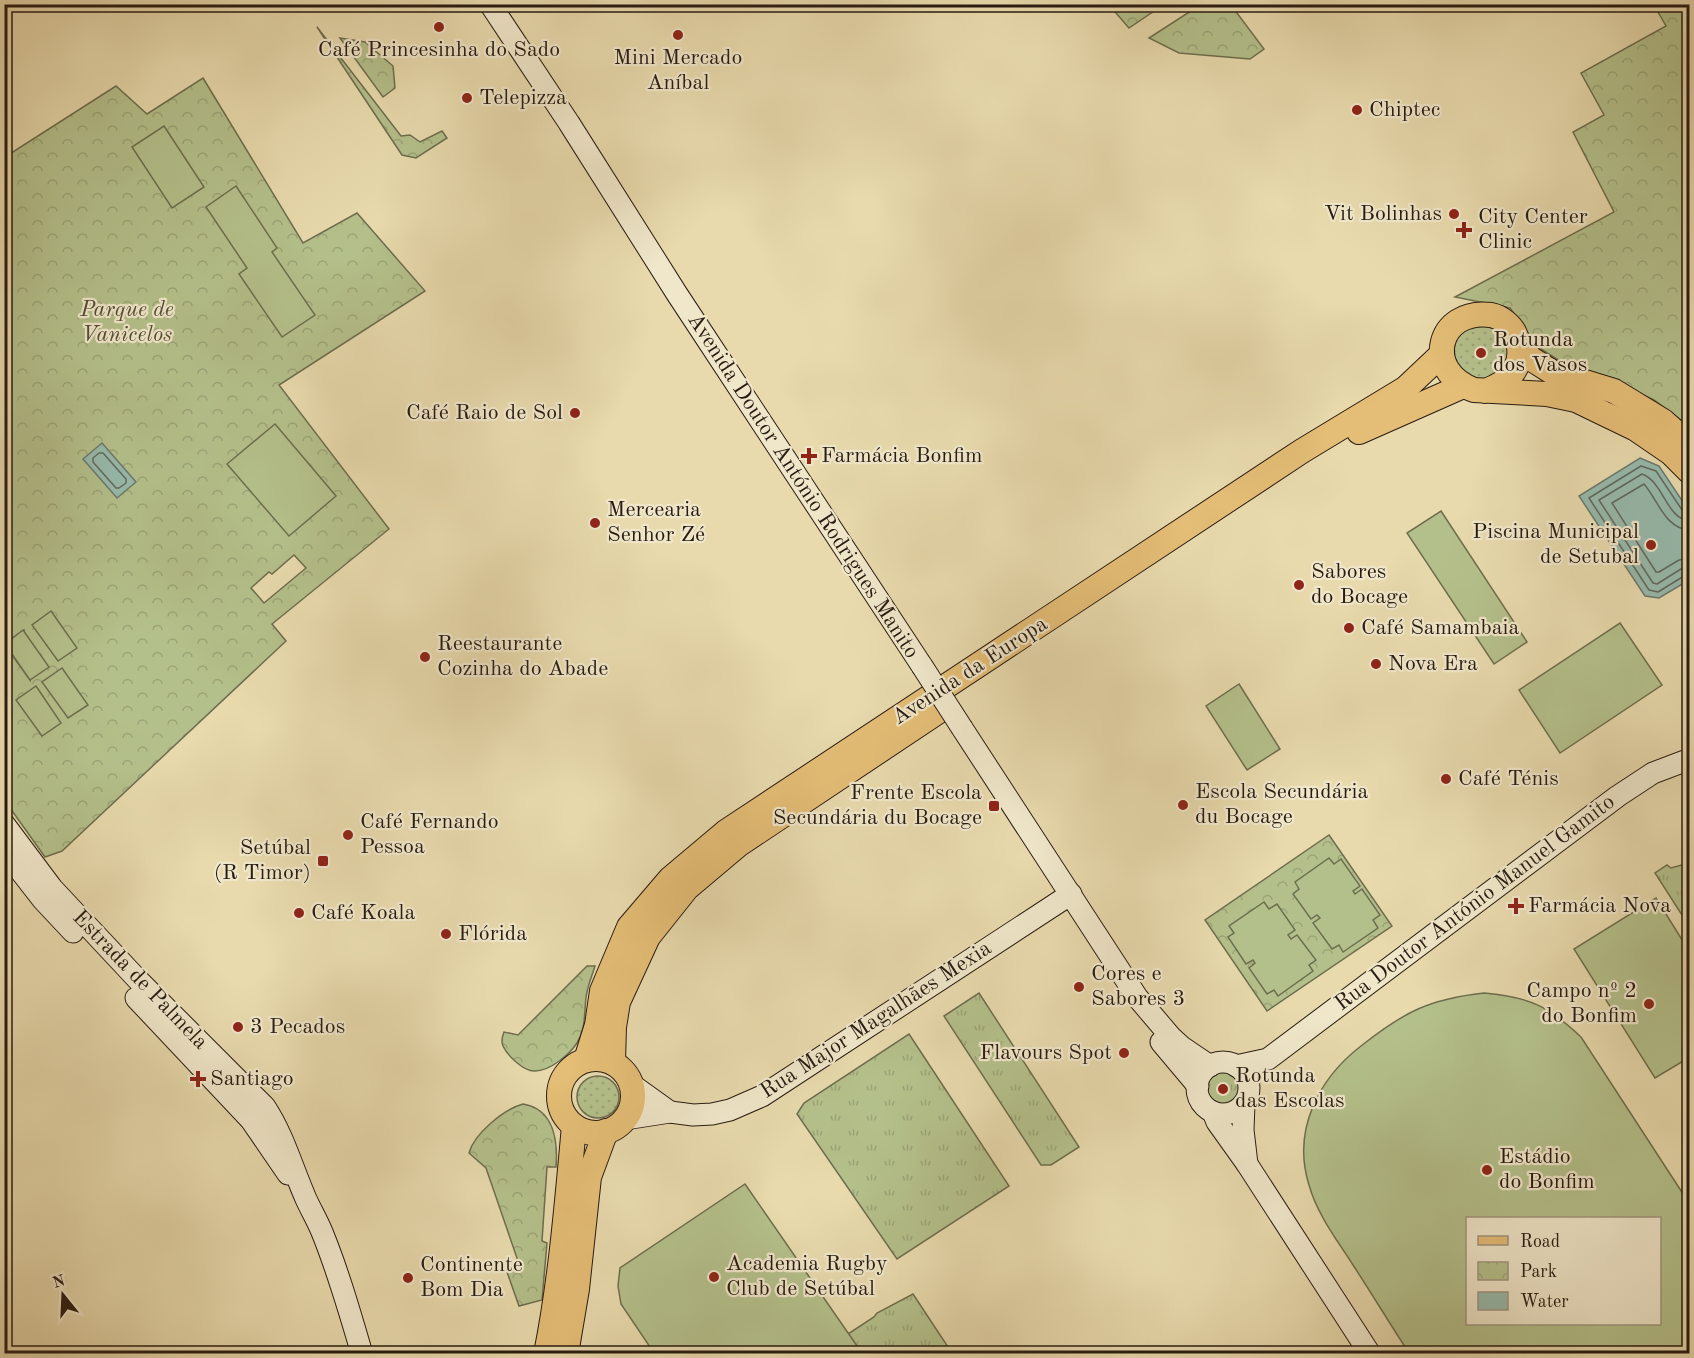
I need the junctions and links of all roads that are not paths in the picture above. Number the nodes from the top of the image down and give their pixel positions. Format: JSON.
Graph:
{"nodes":[{"id":1,"x":490,"y":4,"type":"edge"},
{"id":2,"x":1519,"y":344,"type":"junction"},
{"id":3,"x":1442,"y":354,"type":"junction"},
{"id":4,"x":1474,"y":388,"type":"junction"},
{"id":5,"x":1689,"y":445,"type":"edge"},
{"id":6,"x":1689,"y":472,"type":"edge"},
{"id":7,"x":1689,"y":759,"type":"edge"},
{"id":8,"x":4,"y":824,"type":"edge"},
{"id":9,"x":4,"y":850,"type":"edge"},
{"id":10,"x":1071,"y":894,"type":"junction"},
{"id":11,"x":1137,"y":997,"type":"junction"},
{"id":12,"x":1268,"y":1059,"type":"junction"},
{"id":13,"x":585,"y":1060,"type":"junction"},
{"id":14,"x":613,"y":1063,"type":"junction"},
{"id":15,"x":1210,"y":1066,"type":"junction"},
{"id":16,"x":1236,"y":1066,"type":"junction"},
{"id":17,"x":631,"y":1084,"type":"junction"},
{"id":18,"x":1198,"y":1086,"type":"junction"},
{"id":19,"x":1247,"y":1096,"type":"junction"},
{"id":20,"x":670,"y":1112,"type":"junction"},
{"id":21,"x":1213,"y":1112,"type":"junction"},
{"id":22,"x":615,"y":1125,"type":"junction"},
{"id":23,"x":574,"y":1126,"type":"junction"},
{"id":24,"x":1247,"y":1164,"type":"junction"},
{"id":25,"x":306,"y":1199,"type":"junction"},
{"id":26,"x":362,"y":1352,"type":"edge"},
{"id":27,"x":546,"y":1353,"type":"edge"},
{"id":28,"x":566,"y":1353,"type":"edge"},
{"id":29,"x":1370,"y":1353,"type":"edge"}],
"edges":[{"from":1,"to":10,"type":"street","name":"Avenida Doutor António Rodrigues Manito","bridge":true},
{"from":2,"to":3,"type":"main road"},
{"from":2,"to":4,"type":"main road"},
{"from":2,"to":5,"type":"main road"},
{"from":3,"to":4,"type":"main road"},
{"from":3,"to":13,"type":"main road","name":"Avenida da Europa"},
{"from":4,"to":6,"type":"main road","name":"Avenida da Europa"},
{"from":4,"to":14,"type":"main road","name":"Avenida da Europa"},
{"from":7,"to":12,"type":"street","name":"Rua Doutor António Manuel Gamito"},
{"from":8,"to":25,"type":"street","name":"Estrada de Palmela"},
{"from":9,"to":25,"type":"street","name":"Estrada de Palmela"},
{"from":10,"to":11,"type":"street","name":"Avenida Doutor António Rodrigues Manito"},
{"from":10,"to":20,"type":"street","name":"Rua Major Magalhães Mexia"},
{"from":11,"to":15,"type":"street","name":"Avenida Doutor António Rodrigues Manito"},
{"from":11,"to":18,"type":"street","name":"Avenida Doutor António Rodrigues Manito"},
{"from":12,"to":16,"type":"street","name":"Rua Doutor António Manuel Gamito"},
{"from":12,"to":19,"type":"street","name":"Rua Doutor António Manuel Gamito"},
{"from":13,"to":14,"type":"main road"},
{"from":13,"to":23,"type":"main road","name":"Avenida da Europa"},
{"from":14,"to":17,"type":"main road"},
{"from":15,"to":16,"type":"street"},
{"from":15,"to":18,"type":"street"},
{"from":16,"to":19,"type":"street"},
{"from":17,"to":20,"type":"street"},
{"from":17,"to":22,"type":"main road"},
{"from":18,"to":21,"type":"street"},
{"from":19,"to":21,"type":"street"},
{"from":19,"to":24,"type":"street"},
{"from":20,"to":22,"type":"street","name":"Rua Major Magalhães Mexia"},
{"from":21,"to":24,"type":"street"},
{"from":22,"to":23,"type":"main road"},
{"from":22,"to":28,"type":"main road"},
{"from":23,"to":27,"type":"main road"},
{"from":24,"to":29,"type":"street"},
{"from":25,"to":26,"type":"street","name":"Estrada de Palmela"}]}
